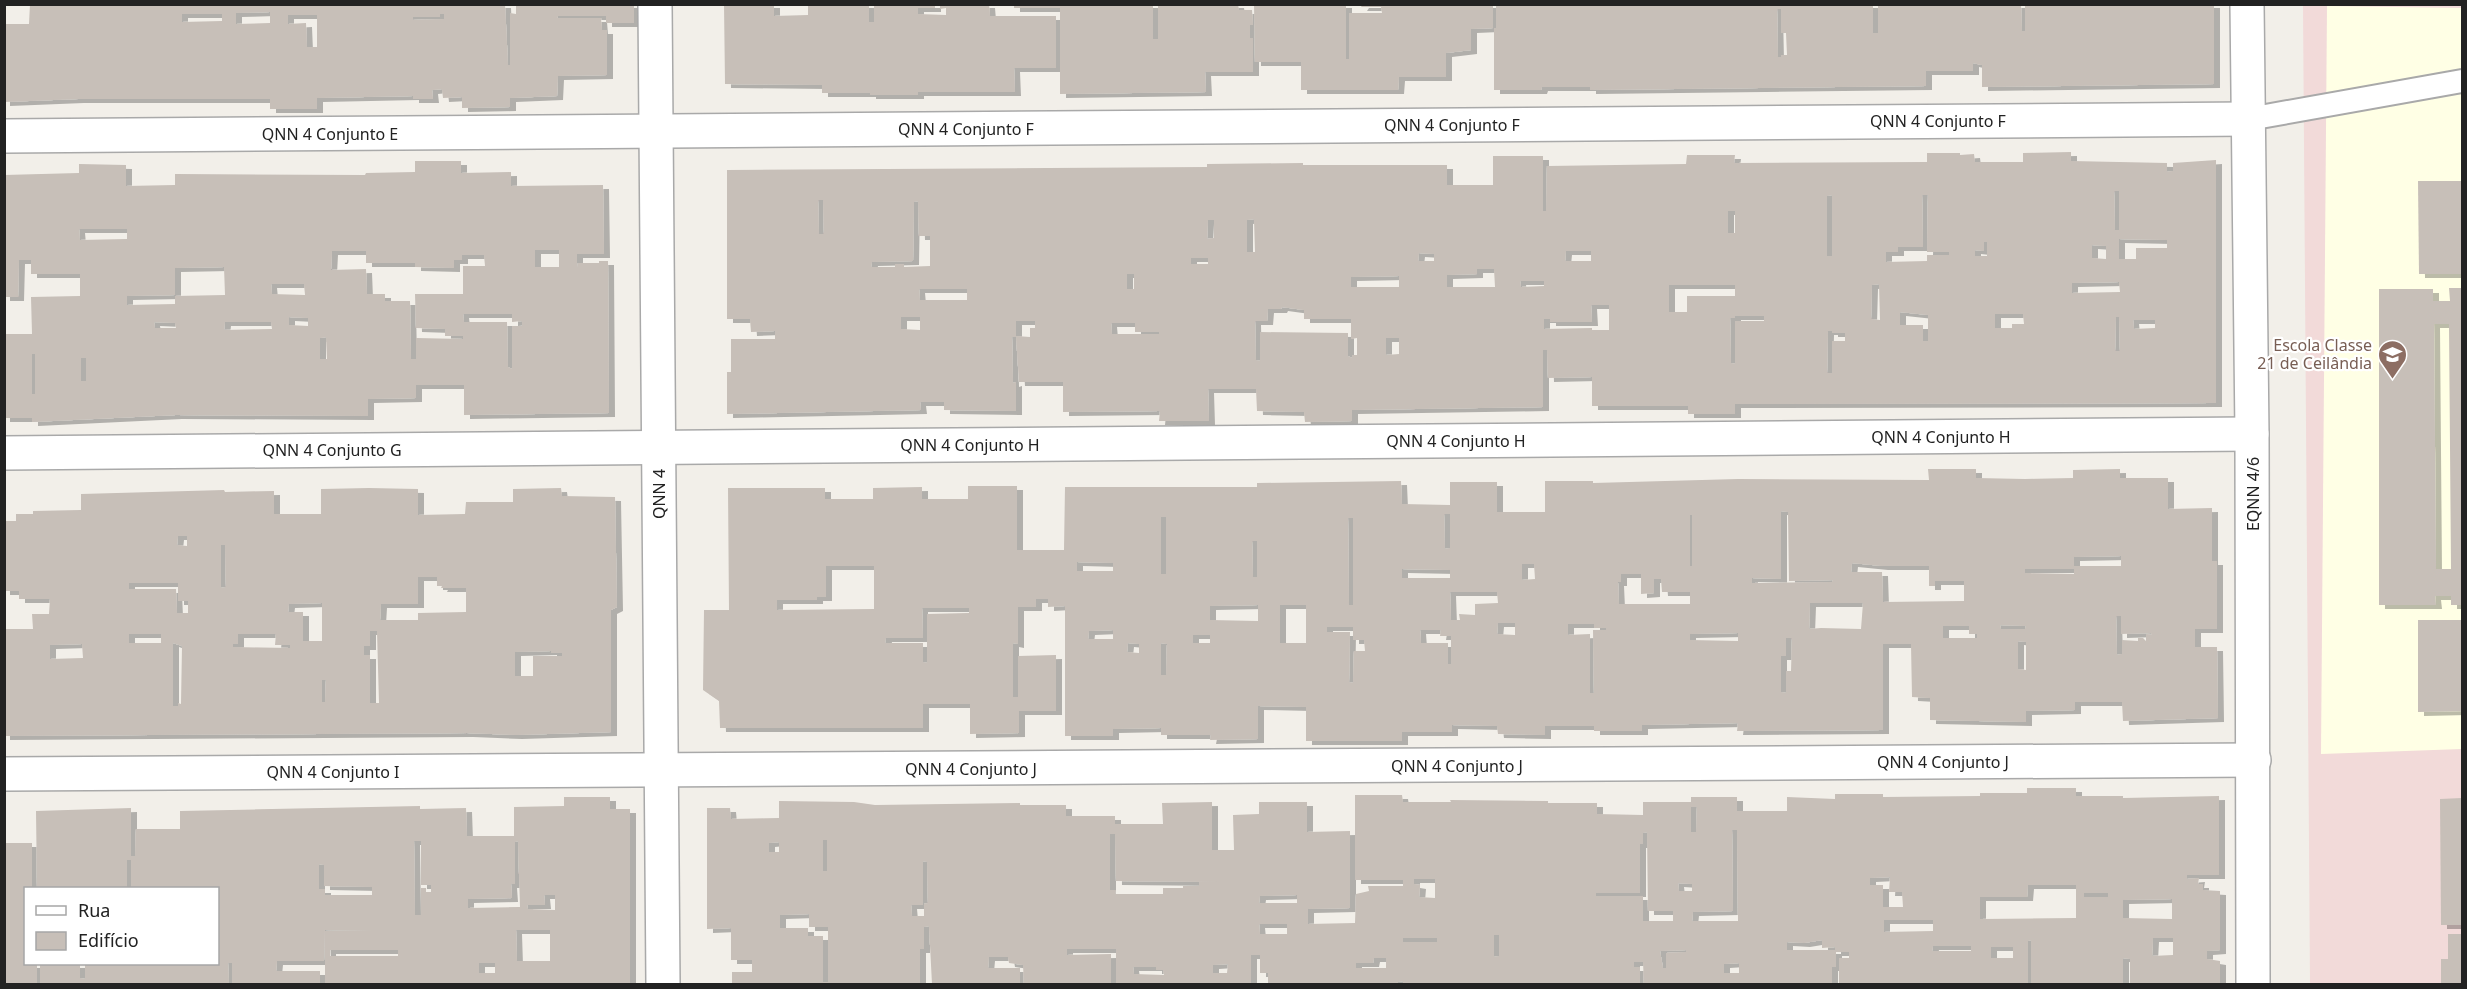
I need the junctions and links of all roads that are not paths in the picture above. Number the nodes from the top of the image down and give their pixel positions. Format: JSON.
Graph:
{"nodes":[{"id":1,"x":655,"y":4,"type":"edge"},
{"id":2,"x":2247,"y":4,"type":"edge"},
{"id":3,"x":2463,"y":81,"type":"edge"},
{"id":4,"x":2248,"y":119,"type":"junction"},
{"id":5,"x":656,"y":132,"type":"junction"},
{"id":6,"x":4,"y":136,"type":"edge"},
{"id":7,"x":2253,"y":434,"type":"junction"},
{"id":8,"x":658,"y":448,"type":"junction"},
{"id":9,"x":4,"y":453,"type":"edge"},
{"id":10,"x":2254,"y":760,"type":"junction"},
{"id":11,"x":661,"y":771,"type":"junction"},
{"id":12,"x":4,"y":774,"type":"edge"},
{"id":13,"x":663,"y":984,"type":"edge"},
{"id":14,"x":2253,"y":984,"type":"edge"}],
"edges":[{"from":1,"to":5,"type":"street","name":"QNN 4"},
{"from":2,"to":4,"type":"street","name":"EQNN 4/6"},
{"from":3,"to":4,"type":"lane"},
{"from":4,"to":5,"type":"street","name":"QNN 4 Conjunto F"},
{"from":4,"to":7,"type":"street","name":"EQNN 4/6"},
{"from":5,"to":6,"type":"street","name":"QNN 4 Conjunto E"},
{"from":5,"to":8,"type":"street","name":"QNN 4"},
{"from":7,"to":8,"type":"street","name":"QNN 4 Conjunto H"},
{"from":7,"to":10,"type":"street","name":"EQNN 4/6"},
{"from":8,"to":9,"type":"street","name":"QNN 4 Conjunto G"},
{"from":8,"to":11,"type":"street","name":"QNN 4"},
{"from":10,"to":11,"type":"street","name":"QNN 4 Conjunto J"},
{"from":10,"to":14,"type":"street","name":"EQNN 4/6"},
{"from":11,"to":12,"type":"street","name":"QNN 4 Conjunto I"},
{"from":11,"to":13,"type":"street","name":"QNN 4"}]}
